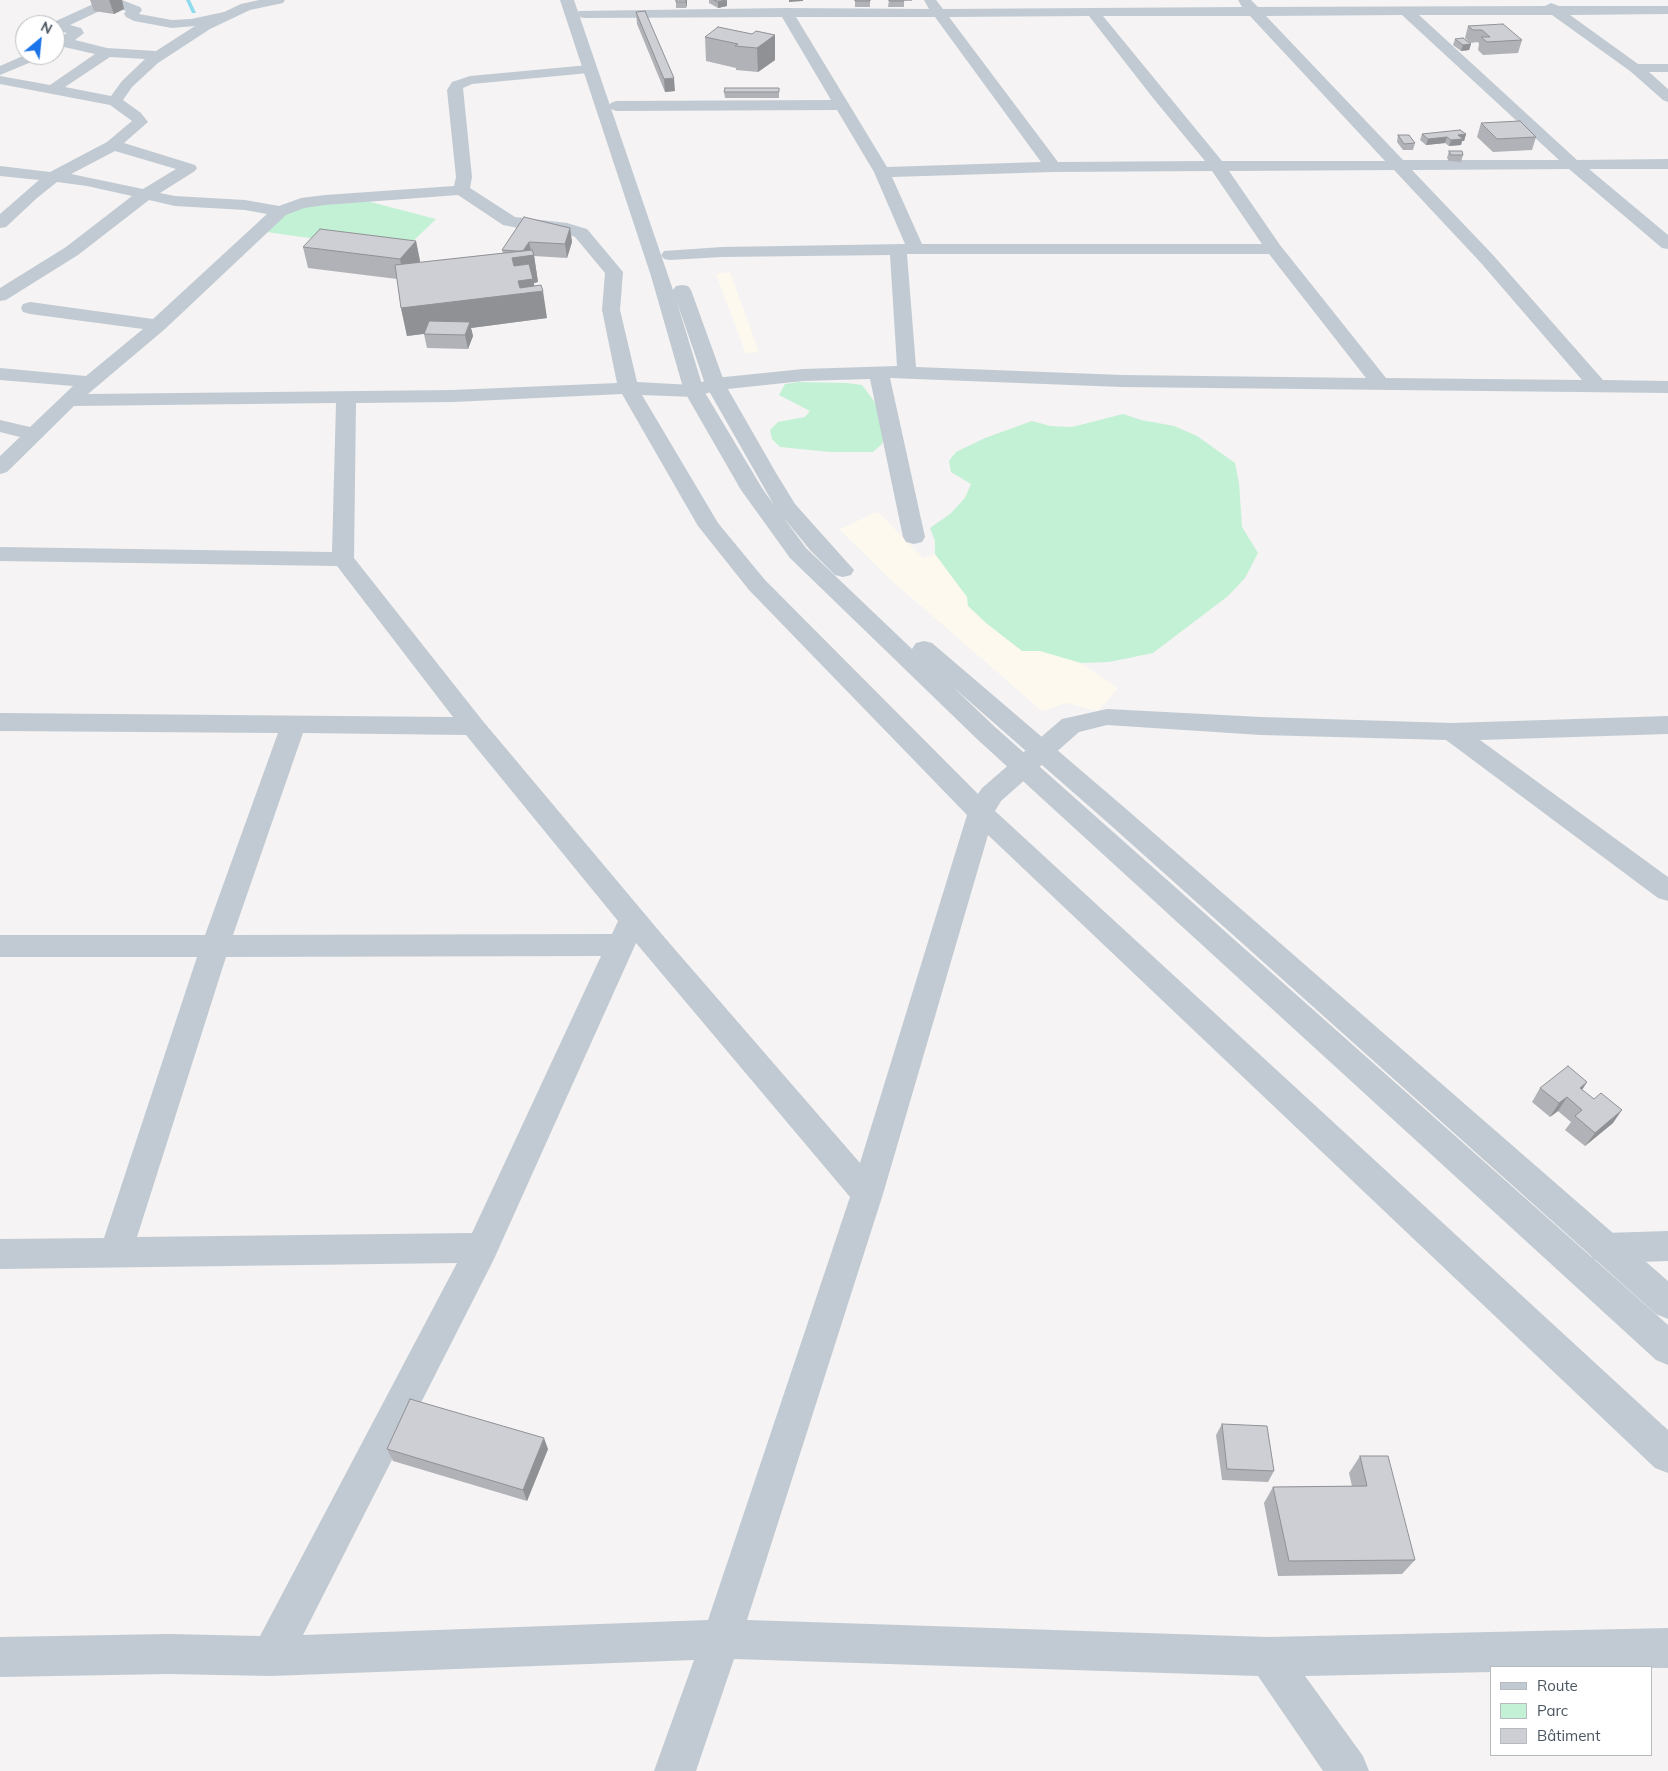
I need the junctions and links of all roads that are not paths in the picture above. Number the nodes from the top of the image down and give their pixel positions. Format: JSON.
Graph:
{"nodes":[{"id":1,"x":278,"y":0,"type":"edge"},
{"id":2,"x":1542,"y":0,"type":"edge"},
{"id":3,"x":576,"y":5,"type":"edge"},
{"id":4,"x":1247,"y":5,"type":"edge"},
{"id":5,"x":196,"y":6,"type":"dead end"},
{"id":6,"x":933,"y":6,"type":"edge"},
{"id":7,"x":1405,"y":10,"type":"junction"},
{"id":8,"x":1555,"y":10,"type":"junction"},
{"id":9,"x":1668,"y":10,"type":"edge"},
{"id":10,"x":1092,"y":11,"type":"junction"},
{"id":11,"x":786,"y":12,"type":"junction"},
{"id":12,"x":225,"y":16,"type":"junction"},
{"id":13,"x":208,"y":19,"type":"junction"},
{"id":14,"x":65,"y":22,"type":"edge"},
{"id":15,"x":65,"y":28,"type":"edge"},
{"id":16,"x":65,"y":40,"type":"edge"},
{"id":17,"x":65,"y":45,"type":"edge"},
{"id":18,"x":107,"y":52,"type":"junction"},
{"id":19,"x":159,"y":56,"type":"junction"},
{"id":20,"x":15,"y":64,"type":"edge"},
{"id":21,"x":1635,"y":68,"type":"junction"},
{"id":22,"x":1668,"y":68,"type":"edge"},
{"id":23,"x":589,"y":69,"type":"junction"},
{"id":24,"x":0,"y":71,"type":"edge"},
{"id":25,"x":0,"y":80,"type":"edge"},
{"id":26,"x":53,"y":89,"type":"junction"},
{"id":27,"x":1668,"y":96,"type":"edge"},
{"id":28,"x":115,"y":101,"type":"junction"},
{"id":29,"x":840,"y":105,"type":"junction"},
{"id":30,"x":616,"y":106,"type":"junction"},
{"id":31,"x":113,"y":145,"type":"junction"},
{"id":32,"x":1668,"y":164,"type":"edge"},
{"id":33,"x":1217,"y":166,"type":"junction"},
{"id":34,"x":1398,"y":166,"type":"junction"},
{"id":35,"x":1575,"y":166,"type":"junction"},
{"id":36,"x":1053,"y":167,"type":"junction"},
{"id":37,"x":0,"y":171,"type":"edge"},
{"id":38,"x":882,"y":172,"type":"junction"},
{"id":39,"x":55,"y":176,"type":"junction"},
{"id":40,"x":462,"y":190,"type":"junction"},
{"id":41,"x":146,"y":194,"type":"junction"},
{"id":42,"x":280,"y":211,"type":"junction"},
{"id":43,"x":0,"y":222,"type":"edge"},
{"id":44,"x":1668,"y":244,"type":"edge"},
{"id":45,"x":907,"y":249,"type":"junction"},
{"id":46,"x":1274,"y":249,"type":"junction"},
{"id":47,"x":670,"y":255,"type":"junction"},
{"id":48,"x":0,"y":296,"type":"edge"},
{"id":49,"x":30,"y":308,"type":"dead end"},
{"id":50,"x":158,"y":325,"type":"junction"},
{"id":51,"x":906,"y":372,"type":"junction"},
{"id":52,"x":879,"y":373,"type":"junction"},
{"id":53,"x":0,"y":374,"type":"edge"},
{"id":54,"x":90,"y":382,"type":"junction"},
{"id":55,"x":1381,"y":384,"type":"junction"},
{"id":56,"x":704,"y":387,"type":"junction"},
{"id":57,"x":1598,"y":387,"type":"junction"},
{"id":58,"x":1668,"y":387,"type":"edge"},
{"id":59,"x":628,"y":388,"type":"junction"},
{"id":60,"x":346,"y":398,"type":"junction"},
{"id":61,"x":69,"y":400,"type":"junction"},
{"id":62,"x":0,"y":426,"type":"edge"},
{"id":63,"x":34,"y":434,"type":"junction"},
{"id":64,"x":0,"y":468,"type":"edge"},
{"id":65,"x":914,"y":537,"type":"dead end"},
{"id":66,"x":0,"y":554,"type":"edge"},
{"id":67,"x":343,"y":559,"type":"junction"},
{"id":68,"x":0,"y":722,"type":"edge"},
{"id":69,"x":294,"y":724,"type":"junction"},
{"id":70,"x":1668,"y":725,"type":"edge"},
{"id":71,"x":473,"y":726,"type":"junction"},
{"id":72,"x":1452,"y":732,"type":"junction"},
{"id":73,"x":1032,"y":759,"type":"junction"},
{"id":74,"x":981,"y":813,"type":"junction"},
{"id":75,"x":1668,"y":891,"type":"edge"},
{"id":76,"x":627,"y":931,"type":"junction"},
{"id":77,"x":215,"y":945,"type":"junction"},
{"id":78,"x":0,"y":946,"type":"edge"},
{"id":79,"x":867,"y":1194,"type":"junction"},
{"id":80,"x":1668,"y":1246,"type":"edge"},
{"id":81,"x":482,"y":1248,"type":"junction"},
{"id":82,"x":1606,"y":1248,"type":"junction"},
{"id":83,"x":0,"y":1254,"type":"edge"},
{"id":84,"x":115,"y":1254,"type":"junction"},
{"id":85,"x":1668,"y":1303,"type":"edge"},
{"id":86,"x":1668,"y":1348,"type":"edge"},
{"id":87,"x":1668,"y":1455,"type":"edge"},
{"id":88,"x":720,"y":1639,"type":"junction"},
{"id":89,"x":1668,"y":1648,"type":"edge"},
{"id":90,"x":271,"y":1656,"type":"junction"},
{"id":91,"x":0,"y":1657,"type":"edge"},
{"id":92,"x":1268,"y":1658,"type":"junction"},
{"id":93,"x":675,"y":1771,"type":"edge"},
{"id":94,"x":1348,"y":1771,"type":"edge"}],
"edges":[{"from":1,"to":12,"type":"street"},
{"from":2,"to":8,"type":"street"},
{"from":3,"to":11,"type":"street"},
{"from":3,"to":23,"type":"street"},
{"from":3,"to":30,"type":"street"},
{"from":4,"to":7,"type":"street"},
{"from":4,"to":10,"type":"street"},
{"from":4,"to":34,"type":"street"},
{"from":5,"to":13,"type":"street"},
{"from":6,"to":10,"type":"street"},
{"from":6,"to":11,"type":"street"},
{"from":6,"to":36,"type":"street"},
{"from":7,"to":8,"type":"street"},
{"from":7,"to":35,"type":"street"},
{"from":8,"to":9,"type":"street"},
{"from":8,"to":21,"type":"street"},
{"from":10,"to":33,"type":"street"},
{"from":11,"to":29,"type":"street"},
{"from":12,"to":13,"type":"street"},
{"from":12,"to":19,"type":"street"},
{"from":13,"to":14,"type":"street"},
{"from":15,"to":16,"type":"street"},
{"from":17,"to":18,"type":"street"},
{"from":18,"to":19,"type":"street"},
{"from":18,"to":26,"type":"street"},
{"from":19,"to":28,"type":"street"},
{"from":20,"to":24,"type":"street"},
{"from":21,"to":22,"type":"street"},
{"from":21,"to":27,"type":"street"},
{"from":23,"to":40,"type":"street"},
{"from":23,"to":56,"type":"street"},
{"from":25,"to":26,"type":"street"},
{"from":26,"to":28,"type":"street"},
{"from":28,"to":31,"type":"street"},
{"from":29,"to":30,"type":"street"},
{"from":29,"to":38,"type":"street"},
{"from":30,"to":47,"type":"street"},
{"from":31,"to":39,"type":"street"},
{"from":31,"to":41,"type":"street"},
{"from":32,"to":35,"type":"street"},
{"from":33,"to":34,"type":"street"},
{"from":33,"to":36,"type":"street"},
{"from":33,"to":46,"type":"street"},
{"from":34,"to":35,"type":"street"},
{"from":34,"to":57,"type":"street"},
{"from":35,"to":44,"type":"street"},
{"from":36,"to":38,"type":"street"},
{"from":37,"to":39,"type":"street"},
{"from":38,"to":45,"type":"street"},
{"from":39,"to":41,"type":"street"},
{"from":39,"to":43,"type":"street"},
{"from":40,"to":42,"type":"street"},
{"from":40,"to":59,"type":"street"},
{"from":41,"to":42,"type":"street"},
{"from":41,"to":48,"type":"street"},
{"from":42,"to":50,"type":"street"},
{"from":45,"to":46,"type":"street"},
{"from":45,"to":47,"type":"street"},
{"from":45,"to":51,"type":"street"},
{"from":46,"to":55,"type":"street"},
{"from":47,"to":56,"type":"street"},
{"from":49,"to":50,"type":"street"},
{"from":50,"to":54,"type":"street"},
{"from":51,"to":52,"type":"street"},
{"from":51,"to":55,"type":"street"},
{"from":52,"to":56,"type":"street"},
{"from":52,"to":65,"type":"street"},
{"from":53,"to":54,"type":"street"},
{"from":54,"to":61,"type":"street"},
{"from":55,"to":57,"type":"street"},
{"from":56,"to":59,"type":"street"},
{"from":56,"to":73,"type":"street"},
{"from":57,"to":58,"type":"street"},
{"from":59,"to":60,"type":"street"},
{"from":59,"to":74,"type":"street"},
{"from":60,"to":61,"type":"street"},
{"from":60,"to":67,"type":"street"},
{"from":61,"to":63,"type":"street"},
{"from":62,"to":63,"type":"street"},
{"from":63,"to":64,"type":"street"},
{"from":66,"to":67,"type":"street"},
{"from":67,"to":71,"type":"street"},
{"from":68,"to":69,"type":"street"},
{"from":69,"to":71,"type":"street"},
{"from":69,"to":77,"type":"street"},
{"from":70,"to":72,"type":"street"},
{"from":71,"to":76,"type":"street"},
{"from":72,"to":73,"type":"street"},
{"from":72,"to":75,"type":"street"},
{"from":73,"to":74,"type":"street"},
{"from":73,"to":82,"type":"street"},
{"from":73,"to":86,"type":"street"},
{"from":74,"to":79,"type":"street"},
{"from":74,"to":87,"type":"street"},
{"from":76,"to":77,"type":"street"},
{"from":76,"to":79,"type":"street"},
{"from":76,"to":81,"type":"street"},
{"from":77,"to":78,"type":"street"},
{"from":77,"to":84,"type":"street"},
{"from":79,"to":88,"type":"street"},
{"from":80,"to":82,"type":"street"},
{"from":81,"to":84,"type":"street"},
{"from":81,"to":90,"type":"street"},
{"from":82,"to":85,"type":"street"},
{"from":83,"to":84,"type":"street"},
{"from":88,"to":90,"type":"street"},
{"from":88,"to":92,"type":"street"},
{"from":88,"to":93,"type":"street"},
{"from":89,"to":92,"type":"street"},
{"from":90,"to":91,"type":"street"},
{"from":92,"to":94,"type":"street"}]}
